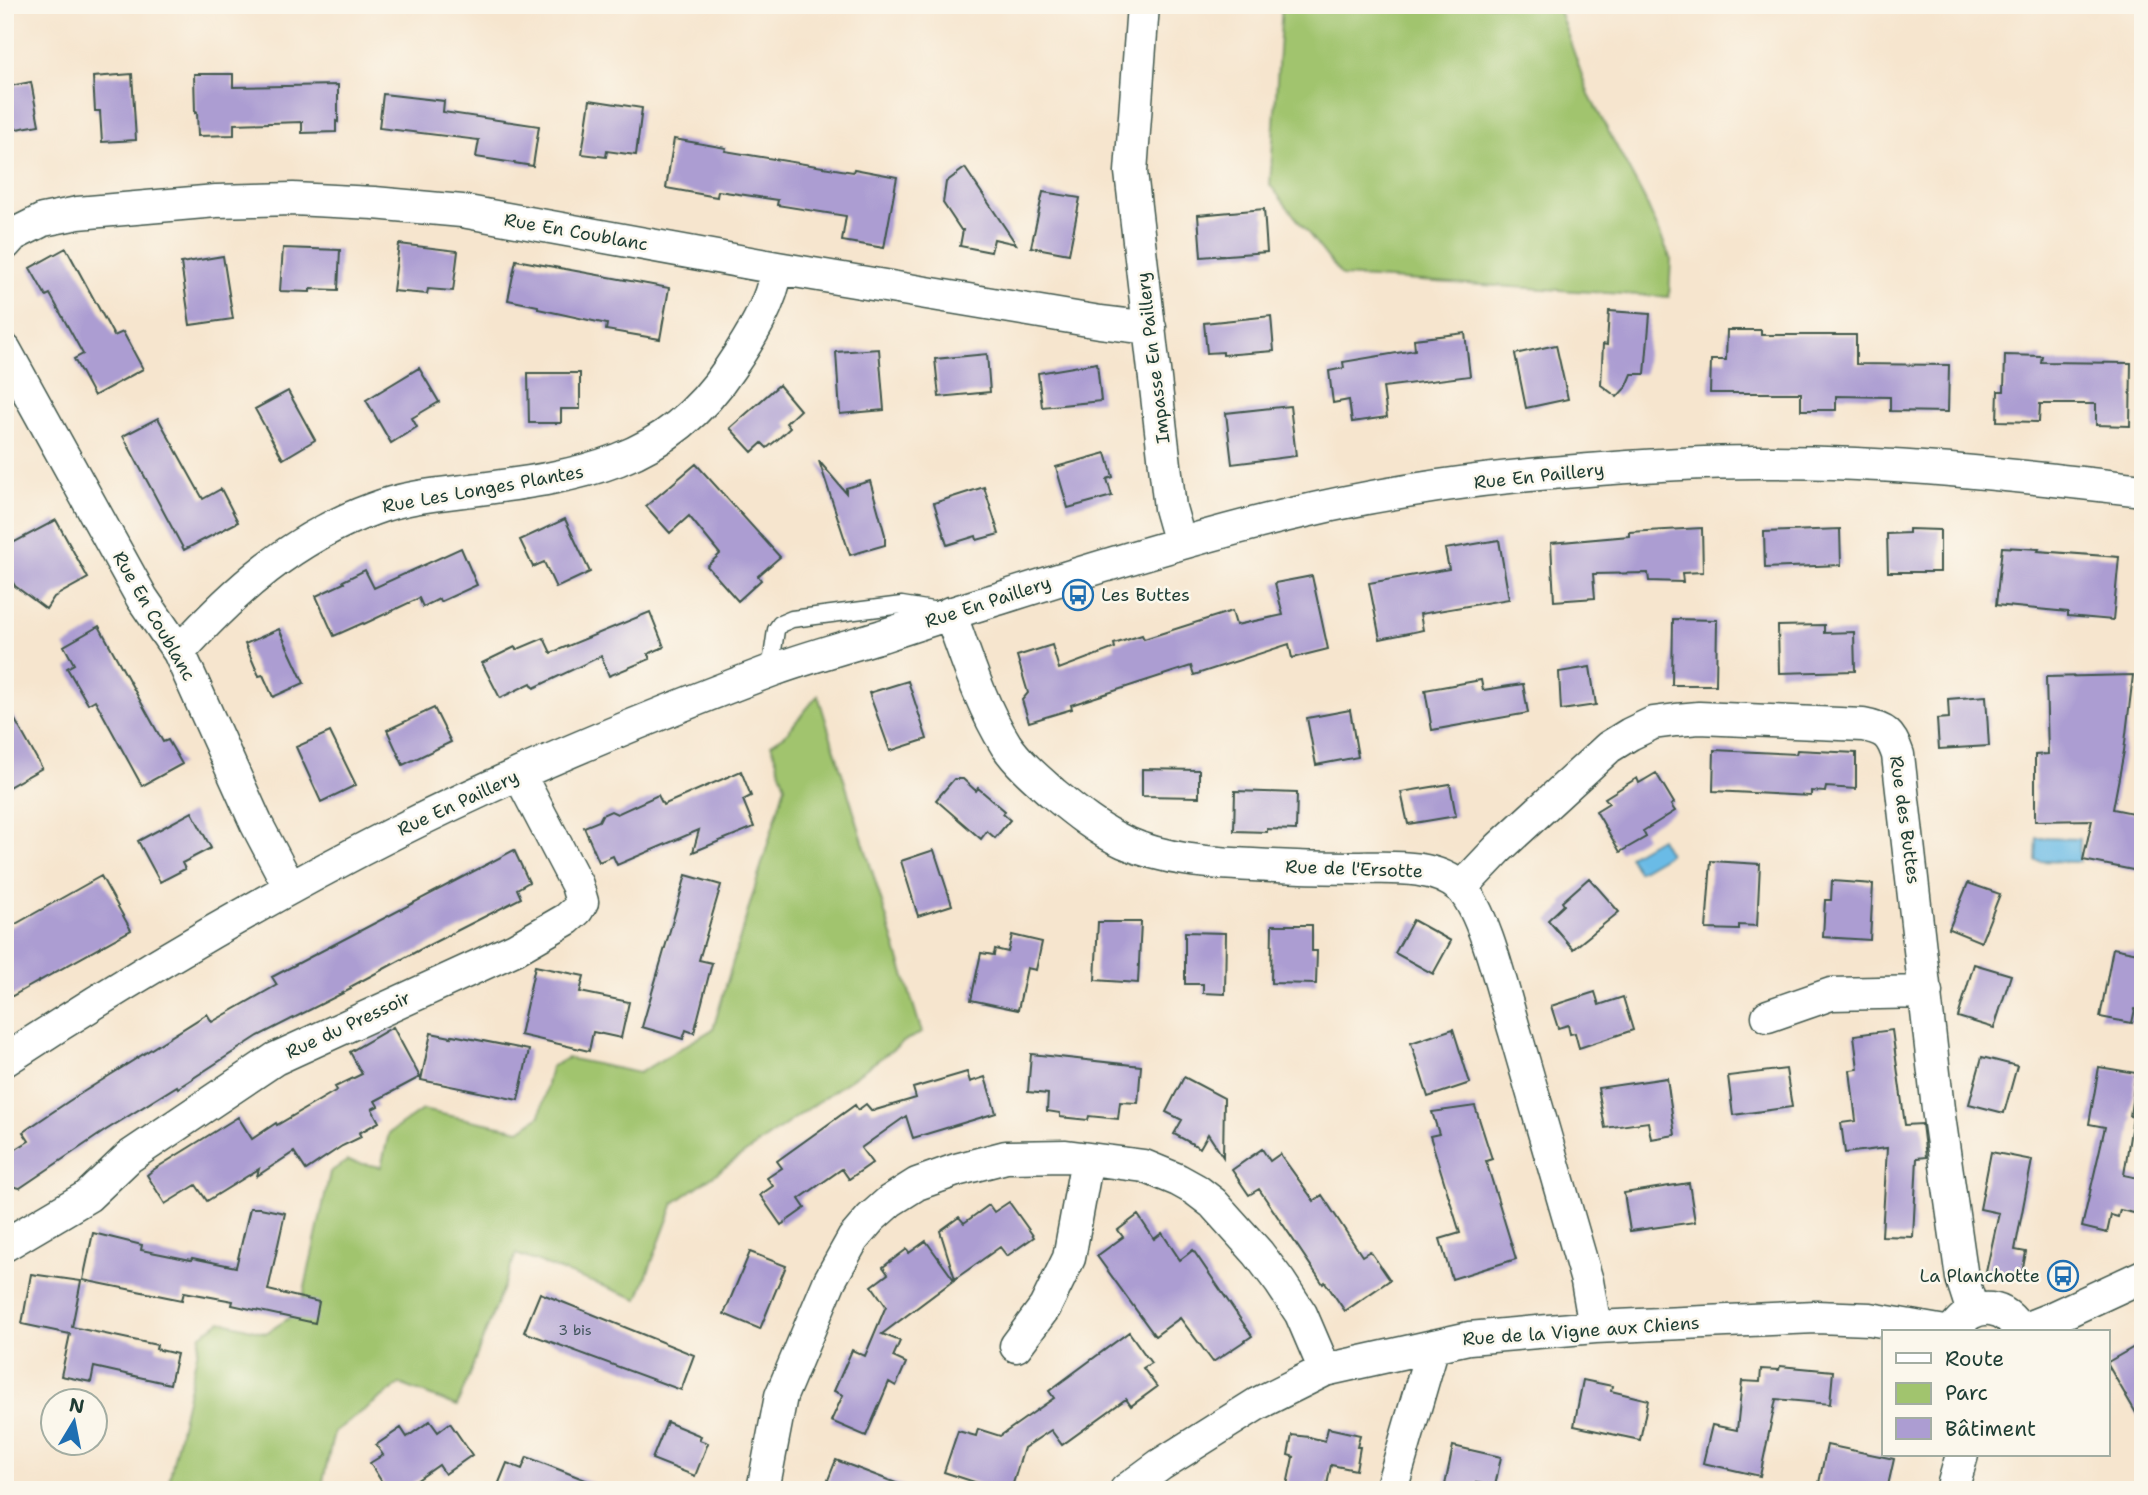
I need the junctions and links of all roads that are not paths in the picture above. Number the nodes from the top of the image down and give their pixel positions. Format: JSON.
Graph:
{"nodes":[{"id":1,"x":1143,"y":5,"type":"edge"},
{"id":2,"x":5,"y":244,"type":"edge"},
{"id":3,"x":778,"y":268,"type":"junction"},
{"id":4,"x":1150,"y":328,"type":"junction"},
{"id":5,"x":5,"y":351,"type":"edge"},
{"id":6,"x":2143,"y":490,"type":"edge"},
{"id":7,"x":1180,"y":543,"type":"junction"},
{"id":8,"x":950,"y":613,"type":"junction"},
{"id":9,"x":179,"y":652,"type":"junction"},
{"id":10,"x":770,"y":671,"type":"junction"},
{"id":11,"x":519,"y":774,"type":"junction"},
{"id":12,"x":290,"y":888,"type":"junction"},
{"id":13,"x":1461,"y":888,"type":"junction"},
{"id":14,"x":1926,"y":992,"type":"junction"},
{"id":15,"x":1768,"y":1016,"type":"dead end"},
{"id":16,"x":5,"y":1060,"type":"edge"},
{"id":17,"x":1087,"y":1159,"type":"junction"},
{"id":18,"x":5,"y":1245,"type":"edge"},
{"id":19,"x":2143,"y":1276,"type":"edge"},
{"id":20,"x":1963,"y":1322,"type":"edge"},
{"id":21,"x":1595,"y":1326,"type":"junction"},
{"id":22,"x":1933,"y":1330,"type":"edge"},
{"id":23,"x":2019,"y":1330,"type":"edge"},
{"id":24,"x":2022,"y":1330,"type":"edge"},
{"id":25,"x":1016,"y":1346,"type":"dead end"},
{"id":26,"x":1433,"y":1346,"type":"junction"},
{"id":27,"x":1325,"y":1370,"type":"junction"},
{"id":28,"x":1962,"y":1456,"type":"edge"},
{"id":29,"x":763,"y":1490,"type":"edge"},
{"id":30,"x":1126,"y":1490,"type":"edge"},
{"id":31,"x":1391,"y":1490,"type":"edge"},
{"id":32,"x":1952,"y":1490,"type":"edge"}],
"edges":[{"from":1,"to":4,"type":"street","name":"Impasse En Paillery"},
{"from":2,"to":3,"type":"street","name":"Rue En Coublanc"},
{"from":3,"to":4,"type":"street","name":"Rue En Coublanc"},
{"from":3,"to":9,"type":"street","name":"Rue Les Longes Plantes"},
{"from":4,"to":7,"type":"street","name":"Impasse En Paillery"},
{"from":5,"to":9,"type":"street","name":"Rue En Coublanc"},
{"from":6,"to":7,"type":"street","name":"Rue En Paillery"},
{"from":7,"to":8,"type":"street","name":"Rue En Paillery"},
{"from":8,"to":10,"type":"street","name":"Rue En Paillery"},
{"from":8,"to":10,"type":"lane"},
{"from":8,"to":13,"type":"street","name":"Rue de l'Ersotte"},
{"from":9,"to":12,"type":"street","name":"Rue En Coublanc"},
{"from":10,"to":11,"type":"street","name":"Rue En Paillery"},
{"from":11,"to":12,"type":"street","name":"Rue En Paillery"},
{"from":11,"to":18,"type":"street","name":"Rue du Pressoir"},
{"from":12,"to":16,"type":"street","name":"Rue En Paillery"},
{"from":13,"to":14,"type":"street","name":"Rue des Buttes"},
{"from":13,"to":21,"type":"street"},
{"from":14,"to":15,"type":"street"},
{"from":14,"to":20,"type":"street","name":"Rue des Buttes"},
{"from":17,"to":25,"type":"street"},
{"from":17,"to":27,"type":"street"},
{"from":17,"to":29,"type":"street"},
{"from":19,"to":24,"type":"street"},
{"from":20,"to":23,"type":"street"},
{"from":21,"to":22,"type":"street","name":"Rue de la Vigne aux Chiens"},
{"from":21,"to":26,"type":"street","name":"Rue de la Vigne aux Chiens"},
{"from":26,"to":27,"type":"street","name":"Rue de la Vigne aux Chiens"},
{"from":26,"to":31,"type":"street"},
{"from":27,"to":30,"type":"street","name":"Rue de la Vigne aux Chiens"},
{"from":28,"to":32,"type":"street"}]}
